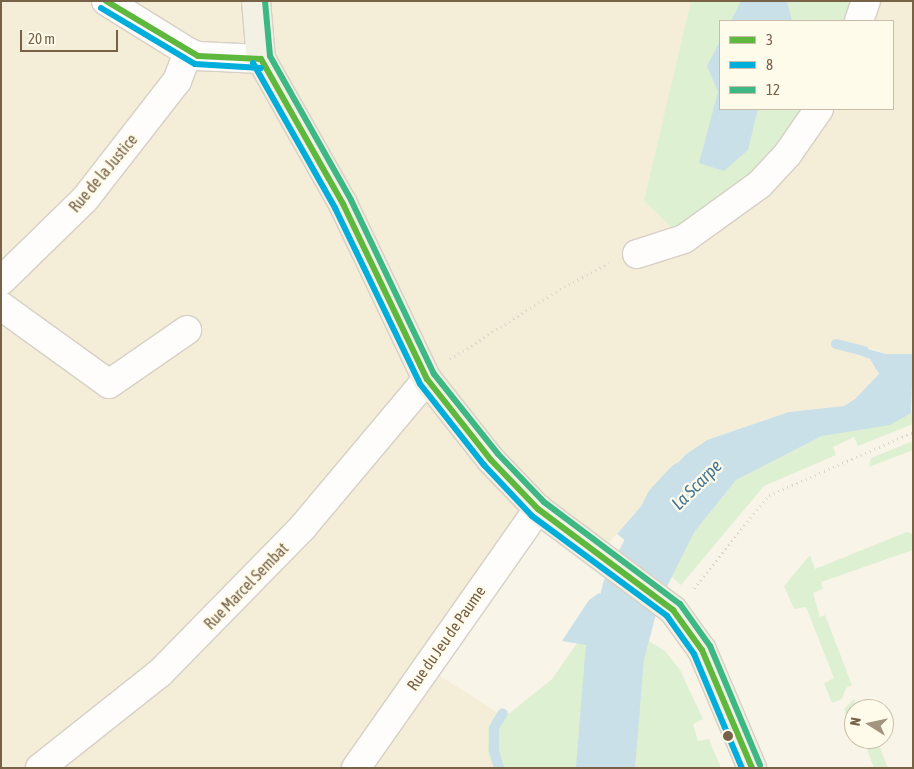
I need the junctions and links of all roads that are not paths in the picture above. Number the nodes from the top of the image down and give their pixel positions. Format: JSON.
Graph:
{"nodes":[{"id":1,"x":106,"y":1,"type":"edge"},
{"id":2,"x":256,"y":1,"type":"edge"},
{"id":3,"x":866,"y":1,"type":"edge"},
{"id":4,"x":859,"y":20,"type":"edge"},
{"id":5,"x":188,"y":52,"type":"junction"},
{"id":6,"x":261,"y":59,"type":"junction"},
{"id":7,"x":818,"y":110,"type":"edge"},
{"id":8,"x":637,"y":254,"type":"road end"},
{"id":9,"x":1,"y":281,"type":"edge"},
{"id":10,"x":1,"y":306,"type":"edge"},
{"id":11,"x":187,"y":330,"type":"dead end"},
{"id":12,"x":427,"y":379,"type":"junction"},
{"id":13,"x":538,"y":509,"type":"junction"},
{"id":14,"x":40,"y":768,"type":"edge"},
{"id":15,"x":356,"y":768,"type":"edge"},
{"id":16,"x":752,"y":768,"type":"edge"}],
"edges":[{"from":1,"to":5,"type":"street"},
{"from":2,"to":6,"type":"main road"},
{"from":3,"to":4,"type":"street"},
{"from":5,"to":6,"type":"street"},
{"from":5,"to":9,"type":"street","name":"Rue de la Justice"},
{"from":6,"to":12,"type":"main road"},
{"from":7,"to":8,"type":"street"},
{"from":10,"to":11,"type":"street"},
{"from":12,"to":13,"type":"main road"},
{"from":12,"to":14,"type":"street","name":"Rue Marcel Sembat"},
{"from":13,"to":15,"type":"street","name":"Rue du Jeu de Paume"},
{"from":13,"to":16,"type":"main road"}]}
